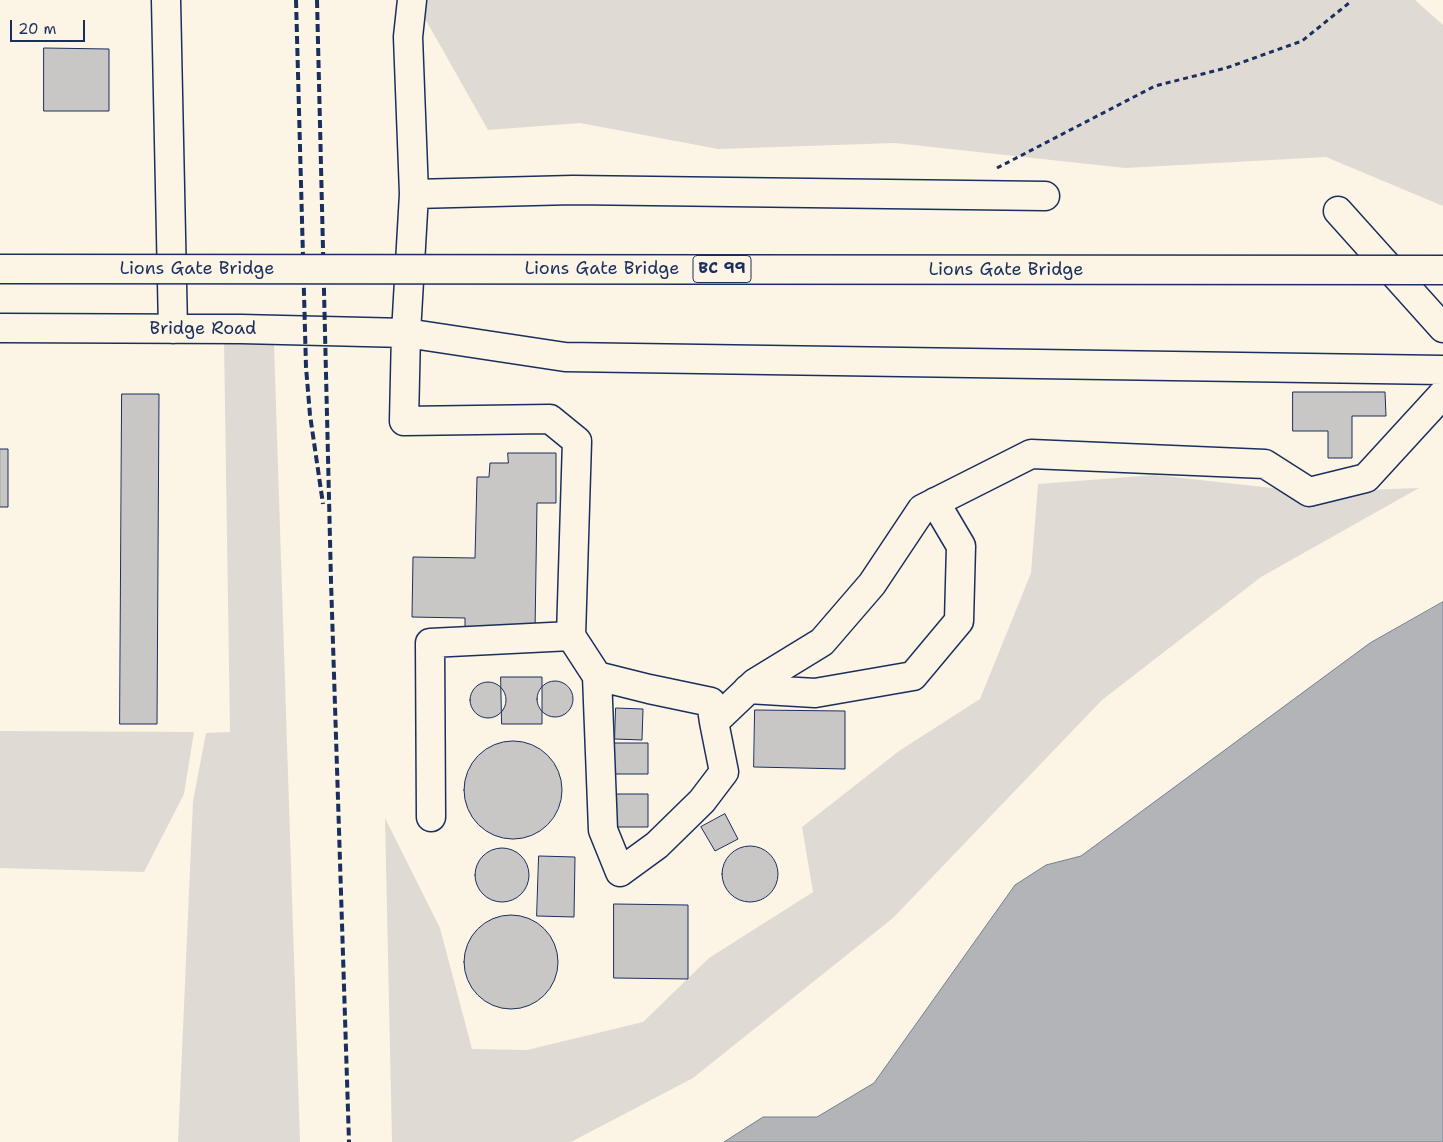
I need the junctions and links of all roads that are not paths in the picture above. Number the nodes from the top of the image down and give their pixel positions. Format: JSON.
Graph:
{"nodes":[{"id":1,"x":166,"y":0,"type":"edge"},
{"id":2,"x":412,"y":0,"type":"edge"},
{"id":3,"x":414,"y":194,"type":"junction"},
{"id":4,"x":1045,"y":196,"type":"dead end"},
{"id":5,"x":1338,"y":211,"type":"dead end"},
{"id":6,"x":0,"y":269,"type":"edge"},
{"id":7,"x":1443,"y":270,"type":"edge"},
{"id":8,"x":0,"y":328,"type":"edge"},
{"id":9,"x":1443,"y":328,"type":"edge"},
{"id":10,"x":173,"y":329,"type":"junction"},
{"id":11,"x":406,"y":333,"type":"junction"},
{"id":12,"x":1443,"y":370,"type":"edge"},
{"id":13,"x":1443,"y":394,"type":"edge"},
{"id":14,"x":935,"y":502,"type":"junction"},
{"id":15,"x":571,"y":636,"type":"junction"},
{"id":16,"x":597,"y":676,"type":"junction"},
{"id":17,"x":748,"y":689,"type":"junction"},
{"id":18,"x":714,"y":722,"type":"junction"},
{"id":19,"x":432,"y":817,"type":"dead end"}],
"edges":[{"from":1,"to":10,"type":"main road"},
{"from":2,"to":3,"type":"main road"},
{"from":3,"to":4,"type":"main road"},
{"from":3,"to":11,"type":"main road"},
{"from":5,"to":9,"type":"main road"},
{"from":6,"to":7,"type":"main road","name":"Lions Gate Bridge","number":"BC 99","bridge":true},
{"from":8,"to":10,"type":"main road","name":"Bridge Road"},
{"from":10,"to":11,"type":"main road","name":"Bridge Road"},
{"from":11,"to":12,"type":"main road","name":"Bridge Road"},
{"from":11,"to":15,"type":"main road"},
{"from":13,"to":14,"type":"main road"},
{"from":14,"to":17,"type":"main road"},
{"from":14,"to":17,"type":"main road"},
{"from":15,"to":16,"type":"main road"},
{"from":15,"to":19,"type":"main road"},
{"from":16,"to":18,"type":"main road"},
{"from":16,"to":18,"type":"main road"},
{"from":17,"to":18,"type":"main road"}]}
